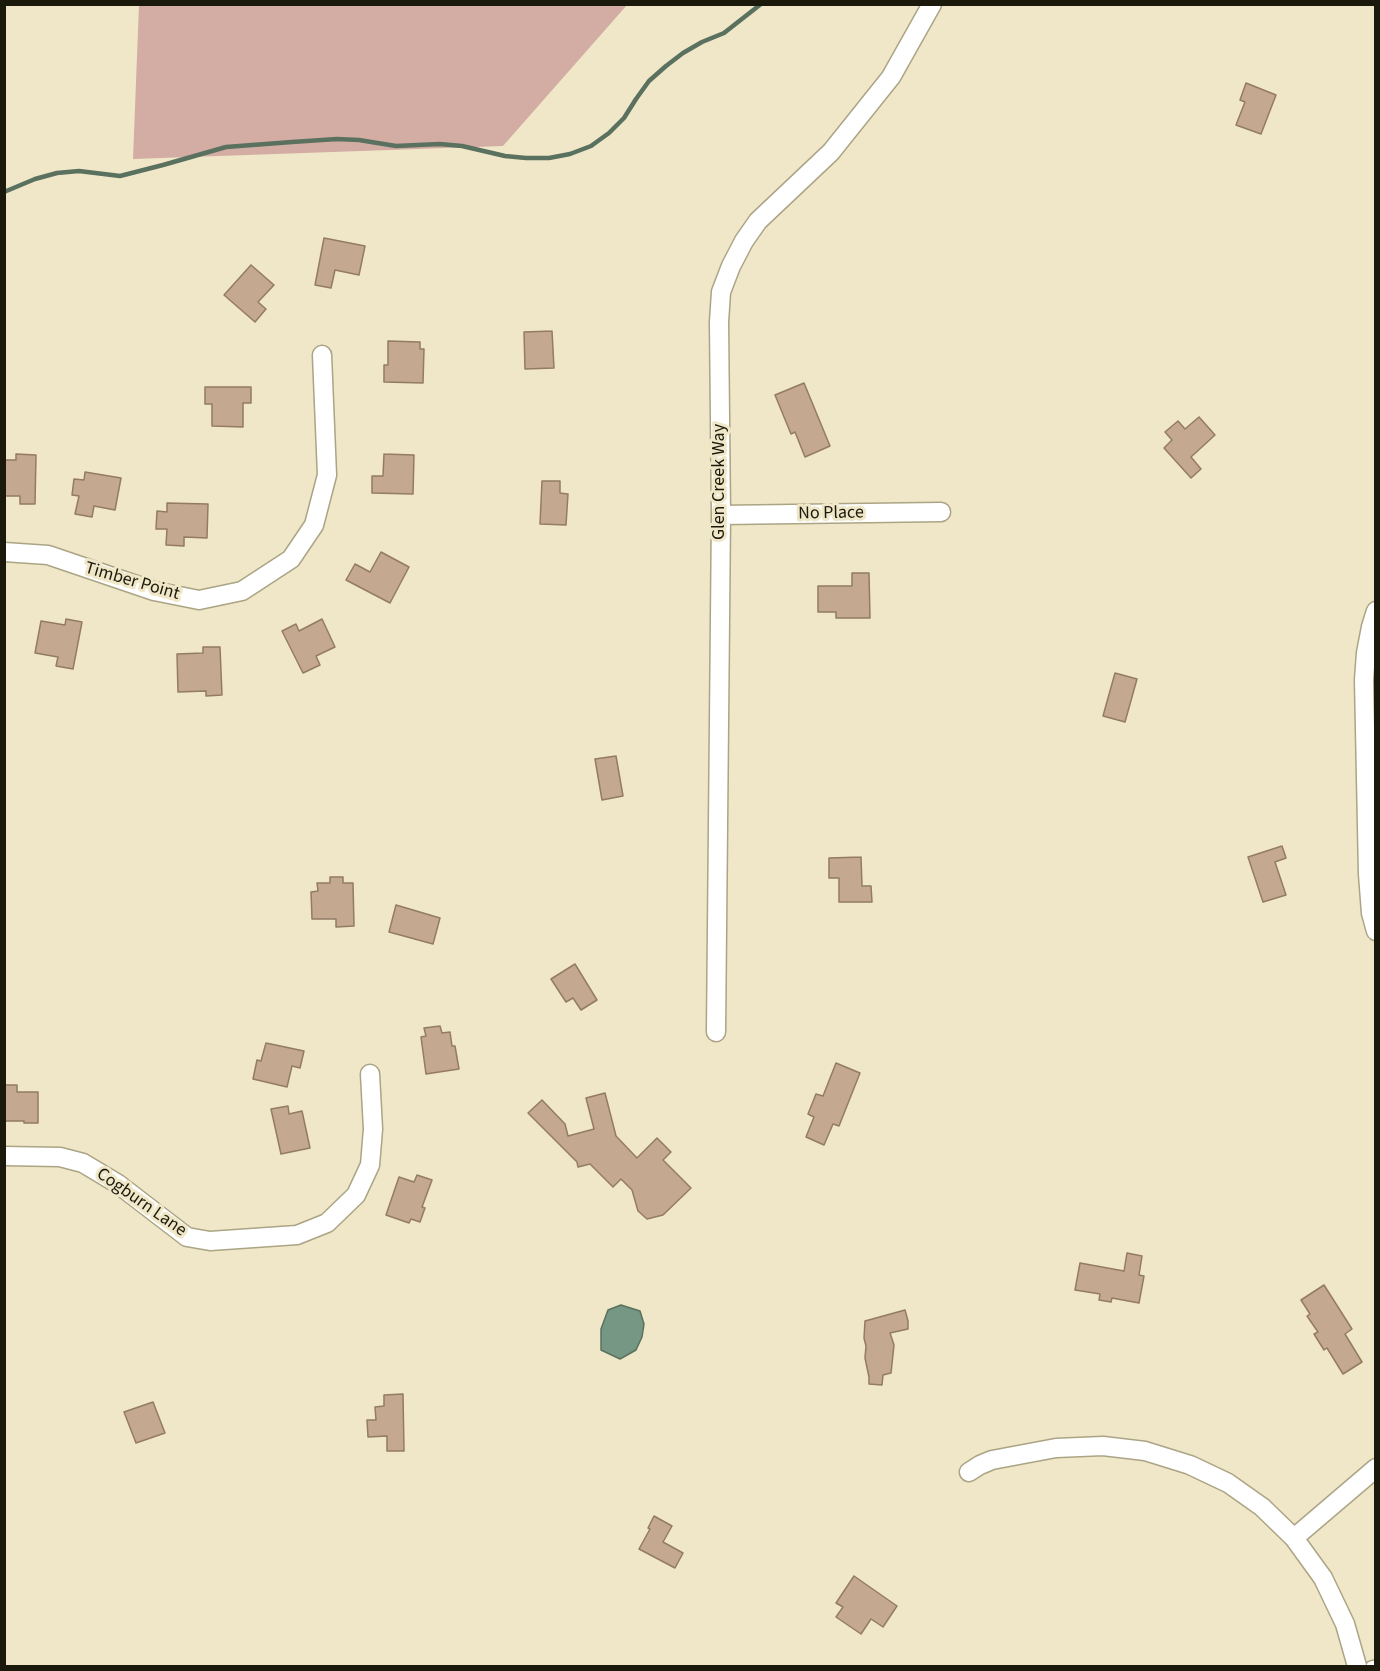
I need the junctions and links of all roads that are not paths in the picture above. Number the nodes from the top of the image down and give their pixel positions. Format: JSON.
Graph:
{"nodes":[{"id":1,"x":932,"y":4,"type":"edge"},
{"id":2,"x":322,"y":356,"type":"dead end"},
{"id":3,"x":941,"y":512,"type":"dead end"},
{"id":4,"x":721,"y":515,"type":"junction"},
{"id":5,"x":4,"y":552,"type":"edge"},
{"id":6,"x":1376,"y":610,"type":"edge"},
{"id":7,"x":1376,"y":931,"type":"edge"},
{"id":8,"x":716,"y":1032,"type":"dead end"},
{"id":9,"x":370,"y":1074,"type":"dead end"},
{"id":10,"x":4,"y":1156,"type":"edge"},
{"id":11,"x":1376,"y":1468,"type":"edge"},
{"id":12,"x":969,"y":1472,"type":"dead end"},
{"id":13,"x":1294,"y":1538,"type":"junction"},
{"id":14,"x":1376,"y":1665,"type":"edge"},
{"id":15,"x":1357,"y":1666,"type":"edge"},
{"id":16,"x":1371,"y":1666,"type":"edge"}],
"edges":[{"from":1,"to":4,"type":"street","name":"Glen Creek Way"},
{"from":2,"to":5,"type":"street","name":"Timber Point"},
{"from":3,"to":4,"type":"street","name":"No Place"},
{"from":4,"to":8,"type":"street","name":"Glen Creek Way"},
{"from":6,"to":7,"type":"street"},
{"from":9,"to":10,"type":"street","name":"Cogburn Lane"},
{"from":11,"to":13,"type":"street"},
{"from":12,"to":13,"type":"street"},
{"from":13,"to":15,"type":"street"},
{"from":14,"to":16,"type":"lane"}]}
